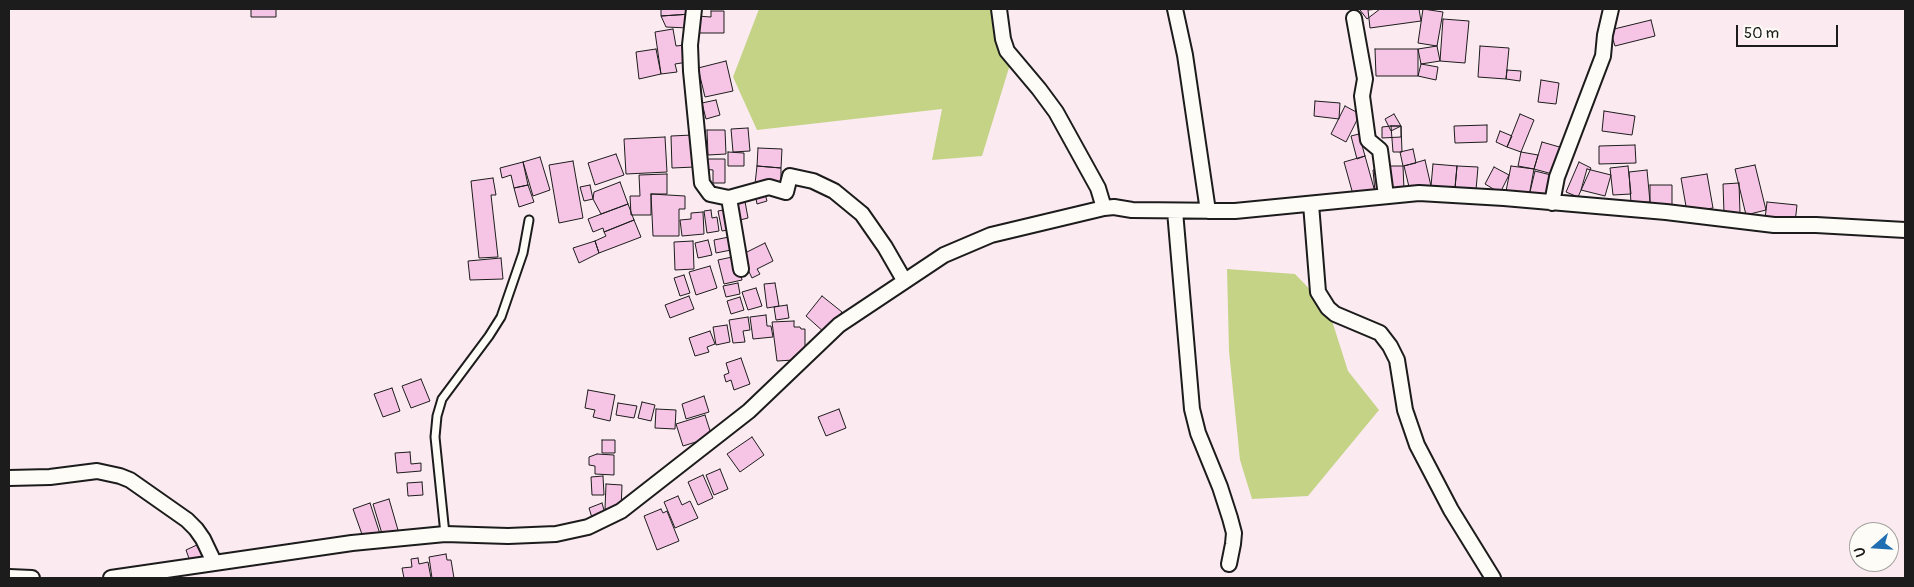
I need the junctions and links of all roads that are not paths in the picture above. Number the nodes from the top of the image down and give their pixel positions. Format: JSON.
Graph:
{"nodes":[{"id":1,"x":694,"y":9,"type":"edge"},
{"id":2,"x":999,"y":9,"type":"edge"},
{"id":3,"x":1174,"y":9,"type":"edge"},
{"id":4,"x":1611,"y":9,"type":"edge"},
{"id":5,"x":1354,"y":18,"type":"dead end"},
{"id":6,"x":1386,"y":196,"type":"junction"},
{"id":7,"x":729,"y":198,"type":"junction"},
{"id":8,"x":1552,"y":203,"type":"junction"},
{"id":9,"x":1311,"y":204,"type":"junction"},
{"id":10,"x":1104,"y":208,"type":"junction"},
{"id":11,"x":1175,"y":211,"type":"junction"},
{"id":12,"x":1208,"y":211,"type":"junction"},
{"id":13,"x":529,"y":220,"type":"dead end"},
{"id":14,"x":1905,"y":230,"type":"edge"},
{"id":15,"x":741,"y":269,"type":"dead end"},
{"id":16,"x":904,"y":280,"type":"junction"},
{"id":17,"x":9,"y":478,"type":"edge"},
{"id":18,"x":445,"y":534,"type":"junction"},
{"id":19,"x":214,"y":562,"type":"junction"},
{"id":20,"x":1229,"y":564,"type":"dead end"},
{"id":21,"x":9,"y":577,"type":"edge"},
{"id":22,"x":32,"y":578,"type":"edge"},
{"id":23,"x":111,"y":578,"type":"edge"},
{"id":24,"x":1493,"y":578,"type":"edge"}],
"edges":[{"from":1,"to":7,"type":"street"},
{"from":2,"to":10,"type":"street"},
{"from":3,"to":12,"type":"street"},
{"from":4,"to":8,"type":"street"},
{"from":5,"to":6,"type":"street"},
{"from":6,"to":8,"type":"street"},
{"from":6,"to":9,"type":"street"},
{"from":7,"to":15,"type":"street"},
{"from":7,"to":16,"type":"street"},
{"from":8,"to":14,"type":"street"},
{"from":9,"to":12,"type":"street"},
{"from":9,"to":24,"type":"street"},
{"from":10,"to":11,"type":"street"},
{"from":10,"to":16,"type":"street"},
{"from":11,"to":12,"type":"street"},
{"from":11,"to":20,"type":"street"},
{"from":13,"to":18,"type":"lane"},
{"from":16,"to":18,"type":"street"},
{"from":17,"to":19,"type":"street"},
{"from":18,"to":19,"type":"street"},
{"from":19,"to":23,"type":"street"},
{"from":21,"to":22,"type":"street"}]}
